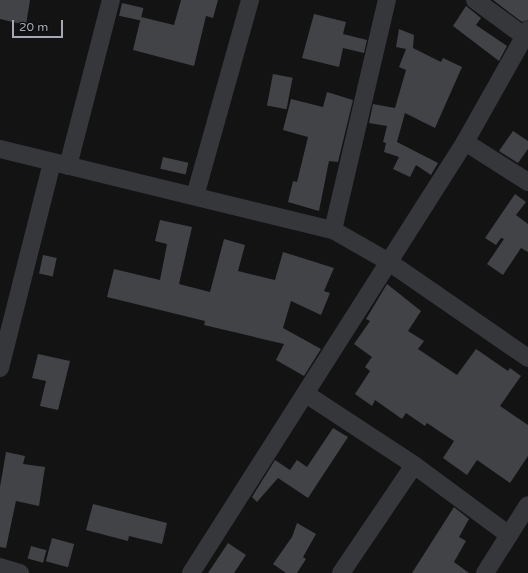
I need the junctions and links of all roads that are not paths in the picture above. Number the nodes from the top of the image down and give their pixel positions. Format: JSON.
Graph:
{"nodes":[{"id":1,"x":111,"y":0,"type":"edge"},
{"id":2,"x":250,"y":0,"type":"edge"},
{"id":3,"x":387,"y":0,"type":"edge"},
{"id":4,"x":475,"y":0,"type":"edge"},
{"id":5,"x":526,"y":33,"type":"edge"},
{"id":6,"x":466,"y":142,"type":"junction"},
{"id":7,"x":0,"y":149,"type":"edge"},
{"id":8,"x":60,"y":165,"type":"junction"},
{"id":9,"x":528,"y":182,"type":"edge"},
{"id":10,"x":195,"y":196,"type":"junction"},
{"id":11,"x":333,"y":230,"type":"junction"},
{"id":12,"x":389,"y":262,"type":"junction"},
{"id":13,"x":528,"y":358,"type":"edge"},
{"id":14,"x":0,"y":368,"type":"edge"},
{"id":15,"x":306,"y":394,"type":"junction"},
{"id":16,"x":414,"y":465,"type":"junction"},
{"id":17,"x":528,"y":505,"type":"edge"},
{"id":18,"x":509,"y":535,"type":"junction"},
{"id":19,"x":0,"y":567,"type":"edge"},
{"id":20,"x":20,"y":573,"type":"edge"},
{"id":21,"x":191,"y":573,"type":"edge"},
{"id":22,"x":341,"y":573,"type":"edge"},
{"id":23,"x":485,"y":573,"type":"edge"}],
"edges":[{"from":1,"to":8,"type":"street"},
{"from":2,"to":10,"type":"street"},
{"from":3,"to":11,"type":"street"},
{"from":4,"to":5,"type":"street"},
{"from":5,"to":6,"type":"street"},
{"from":6,"to":9,"type":"street"},
{"from":6,"to":12,"type":"street"},
{"from":7,"to":8,"type":"street"},
{"from":8,"to":10,"type":"street"},
{"from":8,"to":14,"type":"street"},
{"from":10,"to":11,"type":"street"},
{"from":11,"to":12,"type":"street"},
{"from":12,"to":13,"type":"street"},
{"from":12,"to":15,"type":"street"},
{"from":15,"to":16,"type":"street"},
{"from":15,"to":21,"type":"street"},
{"from":16,"to":18,"type":"street"},
{"from":16,"to":22,"type":"street"},
{"from":17,"to":18,"type":"street"},
{"from":18,"to":23,"type":"street"},
{"from":19,"to":20,"type":"street"}]}
